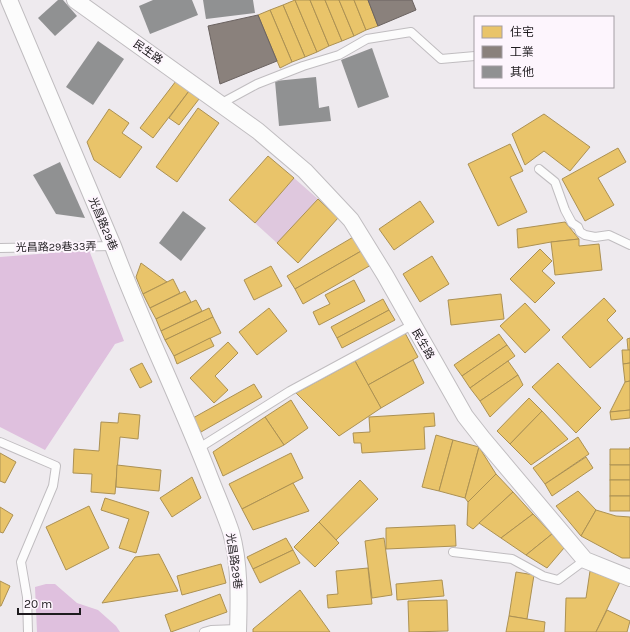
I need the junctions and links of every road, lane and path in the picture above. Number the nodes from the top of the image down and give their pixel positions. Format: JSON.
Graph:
{"nodes":[{"id":1,"x":9,"y":0,"type":"edge"},
{"id":2,"x":75,"y":0,"type":"edge"},
{"id":3,"x":474,"y":56,"type":"edge"},
{"id":4,"x":220,"y":104,"type":"junction"},
{"id":5,"x":539,"y":170,"type":"dead end"},
{"id":6,"x":630,"y":245,"type":"edge"},
{"id":7,"x":113,"y":246,"type":"junction"},
{"id":8,"x":0,"y":248,"type":"edge"},
{"id":9,"x":412,"y":325,"type":"junction"},
{"id":10,"x":0,"y":442,"type":"edge"},
{"id":11,"x":198,"y":448,"type":"junction"},
{"id":12,"x":453,"y":552,"type":"dead end"},
{"id":13,"x":585,"y":560,"type":"junction"},
{"id":14,"x":630,"y":578,"type":"edge"},
{"id":15,"x":238,"y":630,"type":"edge"},
{"id":16,"x":28,"y":632,"type":"edge"},
{"id":17,"x":204,"y":632,"type":"edge"}],
"edges":[{"from":1,"to":7,"type":"street","name":"光昌路29巷"},
{"from":2,"to":4,"type":"street","name":"民生路"},
{"from":3,"to":4,"type":"lane"},
{"from":4,"to":9,"type":"street","name":"民生路"},
{"from":5,"to":6,"type":"lane"},
{"from":7,"to":8,"type":"lane","name":"光昌路29巷33弄"},
{"from":7,"to":11,"type":"street","name":"光昌路29巷"},
{"from":9,"to":11,"type":"lane"},
{"from":9,"to":13,"type":"street","name":"民生路"},
{"from":10,"to":16,"type":"lane"},
{"from":11,"to":15,"type":"street","name":"光昌路29巷"},
{"from":12,"to":13,"type":"lane"},
{"from":13,"to":14,"type":"street","name":"民生路"},
{"from":15,"to":17,"type":"lane"}]}
